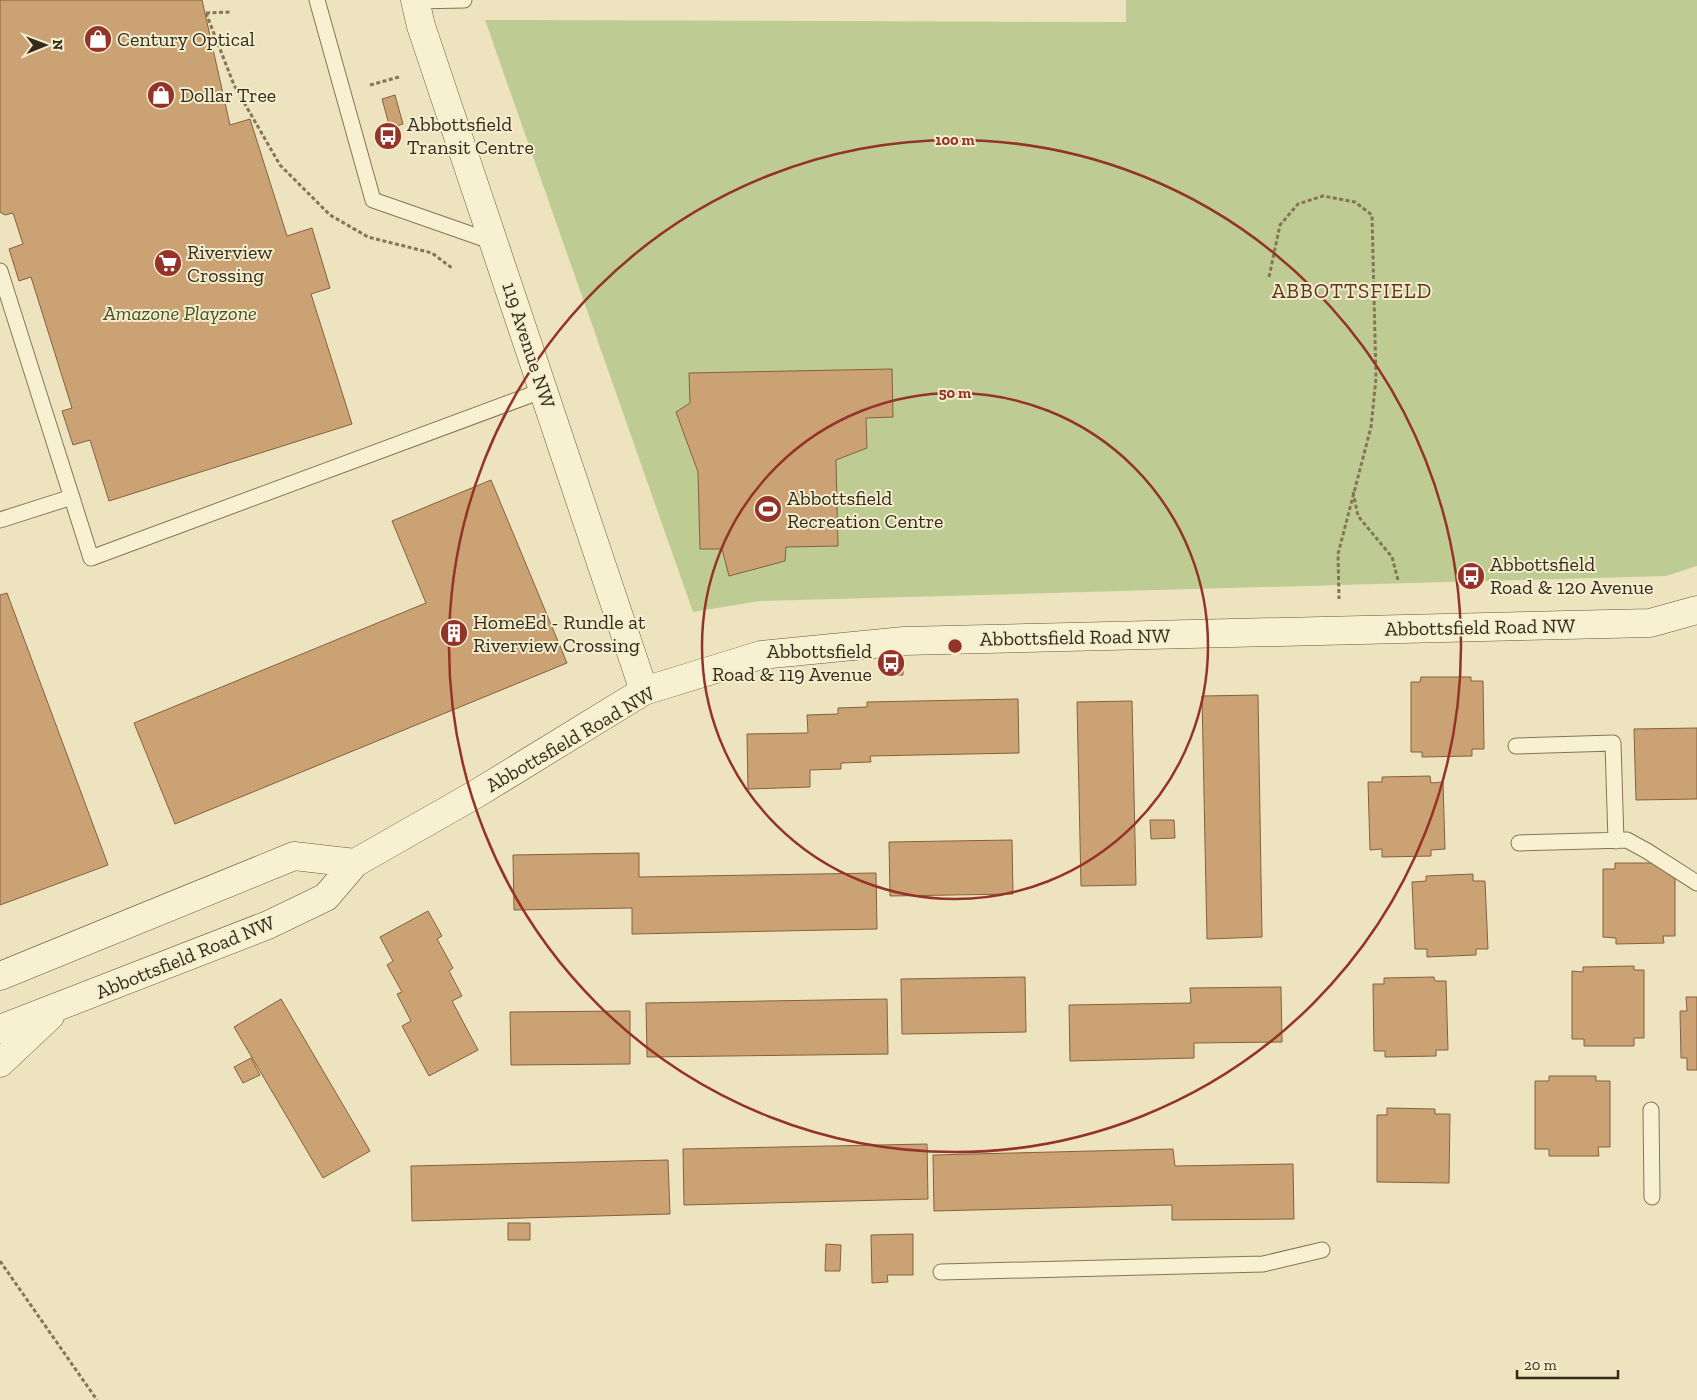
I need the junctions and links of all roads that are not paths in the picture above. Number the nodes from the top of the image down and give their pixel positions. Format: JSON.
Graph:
{"nodes":[{"id":1,"x":317,"y":0,"type":"edge"},
{"id":2,"x":464,"y":0,"type":"edge"},
{"id":3,"x":415,"y":1,"type":"edge"},
{"id":4,"x":496,"y":243,"type":"junction"},
{"id":5,"x":0,"y":271,"type":"edge"},
{"id":6,"x":544,"y":390,"type":"junction"},
{"id":7,"x":72,"y":497,"type":"junction"},
{"id":8,"x":0,"y":520,"type":"edge"},
{"id":9,"x":1697,"y":610,"type":"edge"},
{"id":10,"x":644,"y":691,"type":"junction"},
{"id":11,"x":1516,"y":746,"type":"dead end"},
{"id":12,"x":1616,"y":841,"type":"junction"},
{"id":13,"x":1519,"y":843,"type":"dead end"},
{"id":14,"x":355,"y":863,"type":"junction"},
{"id":15,"x":1697,"y":883,"type":"edge"},
{"id":16,"x":0,"y":976,"type":"edge"},
{"id":17,"x":60,"y":1006,"type":"junction"},
{"id":18,"x":0,"y":1029,"type":"edge"},
{"id":19,"x":0,"y":1063,"type":"edge"},
{"id":20,"x":1651,"y":1110,"type":"dead end"},
{"id":21,"x":1652,"y":1197,"type":"dead end"},
{"id":22,"x":1322,"y":1250,"type":"dead end"},
{"id":23,"x":941,"y":1272,"type":"dead end"}],
"edges":[{"from":1,"to":4,"type":"lane"},
{"from":2,"to":3,"type":"lane"},
{"from":3,"to":4,"type":"street","name":"119 Avenue NW"},
{"from":4,"to":6,"type":"street","name":"119 Avenue NW"},
{"from":5,"to":7,"type":"lane"},
{"from":6,"to":7,"type":"lane"},
{"from":6,"to":10,"type":"street","name":"119 Avenue NW"},
{"from":7,"to":8,"type":"lane"},
{"from":9,"to":10,"type":"street","name":"Abbottsfield Road NW"},
{"from":10,"to":14,"type":"street","name":"Abbottsfield Road NW"},
{"from":11,"to":12,"type":"lane"},
{"from":12,"to":13,"type":"lane"},
{"from":12,"to":15,"type":"lane"},
{"from":14,"to":16,"type":"street"},
{"from":14,"to":17,"type":"street","name":"Abbottsfield Road NW"},
{"from":17,"to":18,"type":"street","name":"Abbottsfield Road NW"},
{"from":17,"to":19,"type":"street"},
{"from":20,"to":21,"type":"lane"},
{"from":22,"to":23,"type":"lane"}]}
